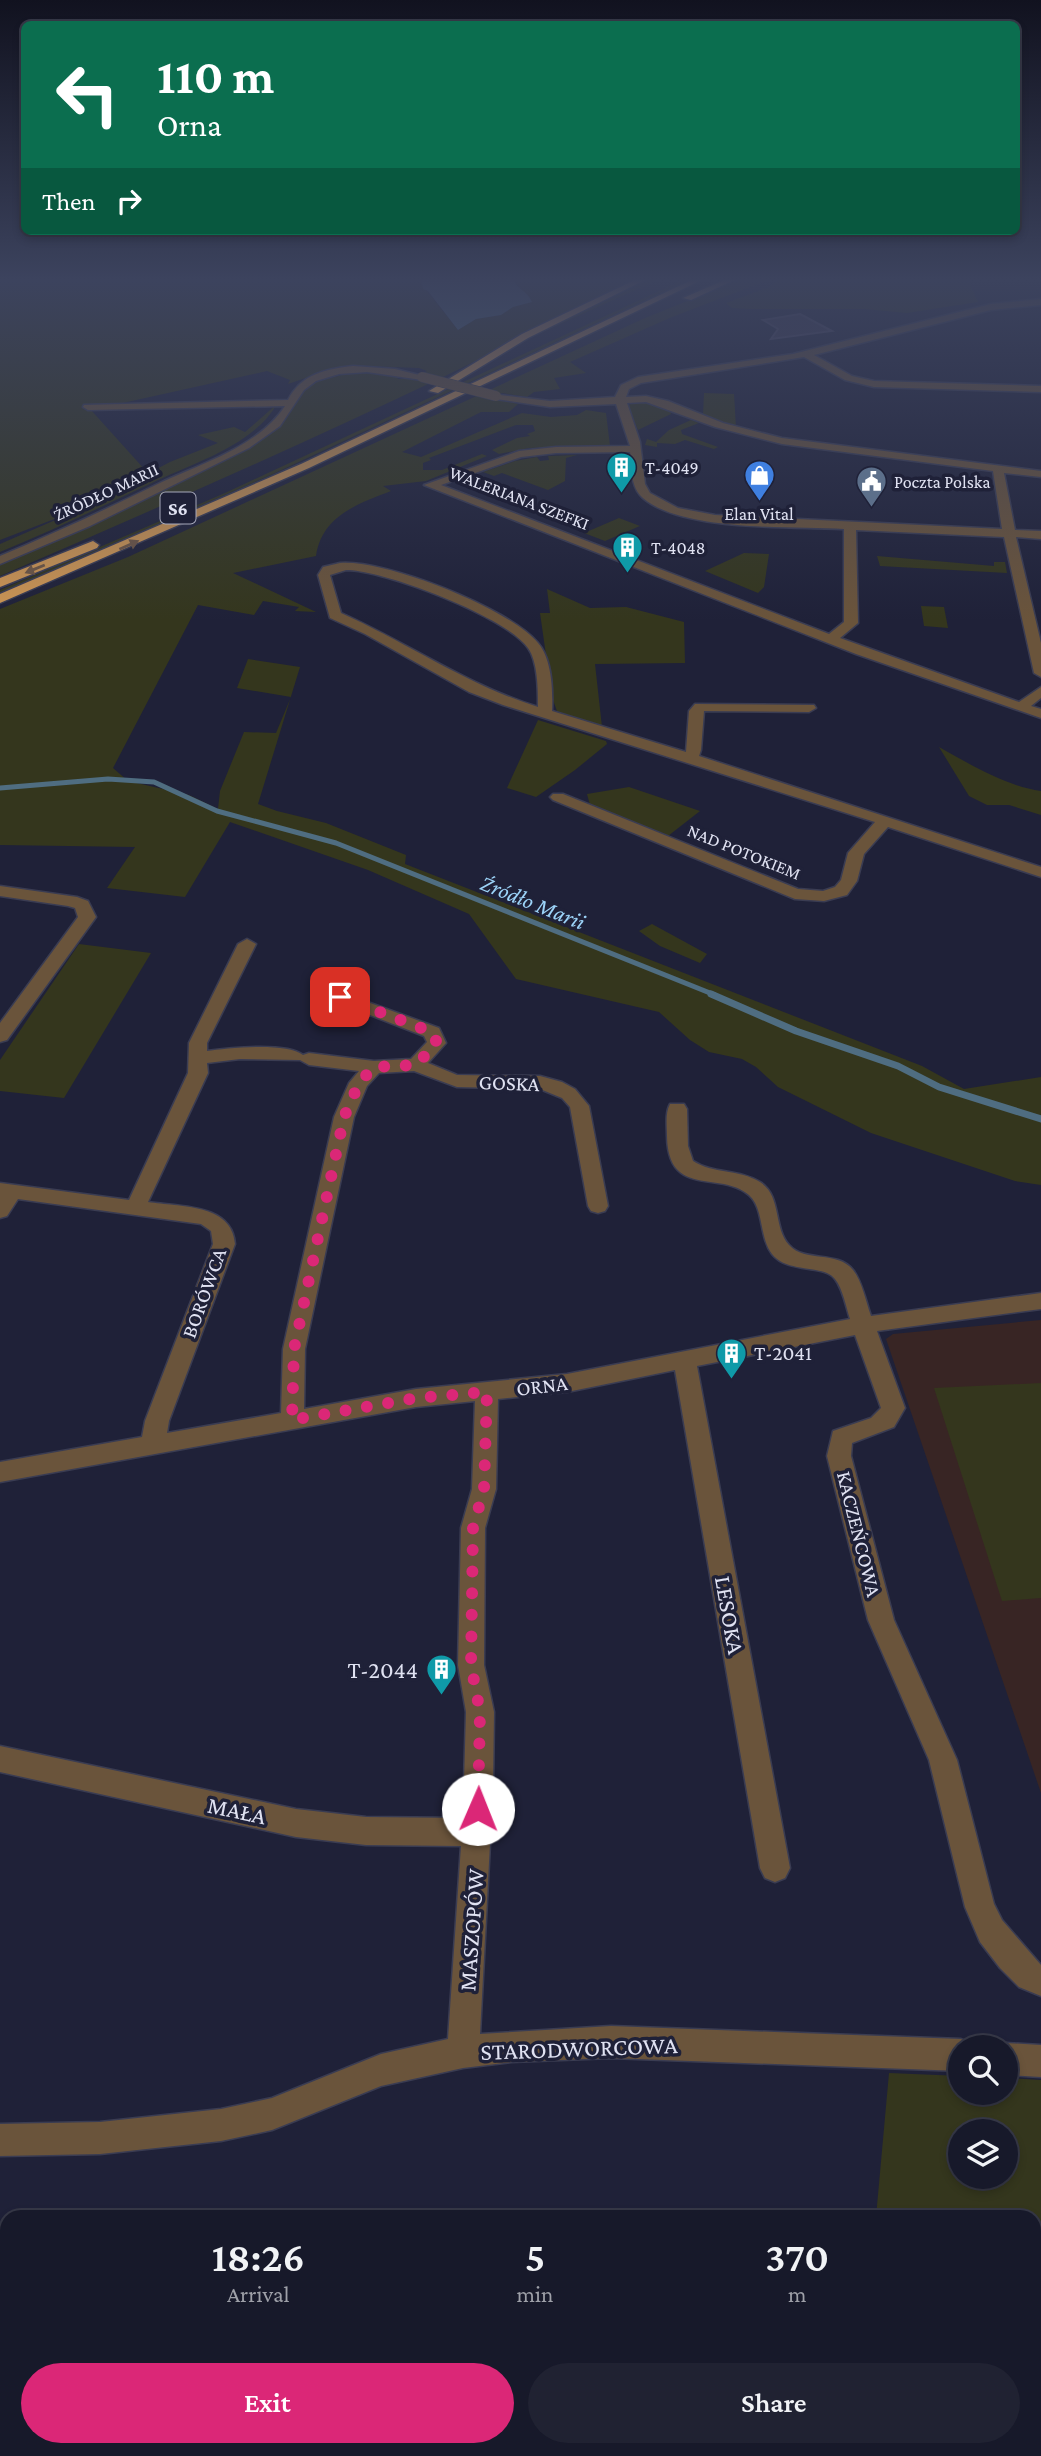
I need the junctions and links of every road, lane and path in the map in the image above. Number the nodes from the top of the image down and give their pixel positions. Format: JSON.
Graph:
{"nodes":[{"id":1,"x":295,"y":393,"type":"edge"},
{"id":2,"x":431,"y":393,"type":"edge"},
{"id":3,"x":460,"y":393,"type":"edge"},
{"id":4,"x":483,"y":393,"type":"edge"},
{"id":5,"x":623,"y":393,"type":"edge"},
{"id":6,"x":423,"y":396,"type":"dead end"},
{"id":7,"x":620,"y":399,"type":"junction"},
{"id":8,"x":291,"y":403,"type":"junction"},
{"id":9,"x":88,"y":407,"type":"dead end"},
{"id":10,"x":636,"y":449,"type":"junction"},
{"id":11,"x":998,"y":468,"type":"junction"},
{"id":12,"x":261,"y":471,"type":"dead end"},
{"id":13,"x":1041,"y":474,"type":"edge"},
{"id":14,"x":850,"y":526,"type":"junction"},
{"id":15,"x":1011,"y":534,"type":"junction"},
{"id":16,"x":1041,"y":536,"type":"edge"},
{"id":17,"x":0,"y":560,"type":"edge"},
{"id":18,"x":0,"y":583,"type":"edge"},
{"id":19,"x":0,"y":599,"type":"edge"},
{"id":20,"x":1035,"y":624,"type":"edge"},
{"id":21,"x":831,"y":639,"type":"junction"},
{"id":22,"x":1041,"y":673,"type":"edge"},
{"id":23,"x":1041,"y":691,"type":"edge"},
{"id":24,"x":810,"y":708,"type":"dead end"},
{"id":25,"x":1020,"y":708,"type":"junction"},
{"id":26,"x":1041,"y":714,"type":"edge"},
{"id":27,"x":544,"y":715,"type":"junction"},
{"id":28,"x":690,"y":758,"type":"junction"},
{"id":29,"x":558,"y":797,"type":"dead end"},
{"id":30,"x":884,"y":822,"type":"junction"},
{"id":31,"x":1041,"y":872,"type":"edge"},
{"id":32,"x":0,"y":891,"type":"edge"},
{"id":33,"x":247,"y":944,"type":"dead end"},
{"id":34,"x":340,"y":997,"type":"dead end"},
{"id":35,"x":0,"y":1036,"type":"edge"},
{"id":36,"x":198,"y":1058,"type":"junction"},
{"id":37,"x":416,"y":1065,"type":"junction"},
{"id":38,"x":374,"y":1067,"type":"junction"},
{"id":39,"x":677,"y":1108,"type":"dead end"},
{"id":40,"x":6,"y":1191,"type":"edge"},
{"id":41,"x":598,"y":1206,"type":"dead end"},
{"id":42,"x":135,"y":1209,"type":"junction"},
{"id":43,"x":0,"y":1211,"type":"edge"},
{"id":44,"x":1041,"y":1301,"type":"edge"},
{"id":45,"x":863,"y":1325,"type":"junction"},
{"id":46,"x":685,"y":1362,"type":"junction"},
{"id":47,"x":487,"y":1392,"type":"junction"},
{"id":48,"x":292,"y":1420,"type":"junction"},
{"id":49,"x":153,"y":1445,"type":"junction"},
{"id":50,"x":0,"y":1472,"type":"edge"},
{"id":51,"x":0,"y":1759,"type":"edge"},
{"id":52,"x":477,"y":1832,"type":"junction"},
{"id":53,"x":775,"y":1868,"type":"dead end"},
{"id":54,"x":1041,"y":1981,"type":"edge"},
{"id":55,"x":463,"y":2052,"type":"junction"},
{"id":56,"x":948,"y":2055,"type":"edge"},
{"id":57,"x":1018,"y":2060,"type":"edge"},
{"id":58,"x":1041,"y":2061,"type":"edge"},
{"id":59,"x":0,"y":2140,"type":"edge"}],
"edges":[{"from":1,"to":8,"type":"street","name":"ŹRÓDŁO MARII","bridge":true},
{"from":2,"to":6,"type":"highway"},
{"from":19,"to":3,"type":"highway","number":"S6","one_way":true},
{"from":4,"to":7,"type":"street","name":"ŹRÓDŁO MARII","bridge":true},
{"from":5,"to":7,"type":"street"},
{"from":7,"to":10,"type":"street"},
{"from":7,"to":11,"type":"street","name":"ŹRÓDŁO MARII"},
{"from":8,"to":9,"type":"street"},
{"from":8,"to":17,"type":"street","name":"ŹRÓDŁO MARII"},
{"from":10,"to":14,"type":"street"},
{"from":10,"to":21,"type":"street","name":"WALERIANA SZEFKI"},
{"from":11,"to":13,"type":"street","name":"ŹRÓDŁO MARII"},
{"from":11,"to":15,"type":"street"},
{"from":12,"to":18,"type":"highway","number":"S6","one_way":true},
{"from":14,"to":15,"type":"street"},
{"from":14,"to":21,"type":"street"},
{"from":15,"to":16,"type":"street"},
{"from":15,"to":20,"type":"street"},
{"from":20,"to":22,"type":"street"},
{"from":21,"to":25,"type":"street","name":"WALERIANA SZEFKI"},
{"from":23,"to":25,"type":"street"},
{"from":24,"to":28,"type":"street"},
{"from":25,"to":26,"type":"street","name":"WALERIANA SZEFKI"},
{"from":27,"to":27,"type":"street"},
{"from":27,"to":28,"type":"street"},
{"from":28,"to":30,"type":"street"},
{"from":29,"to":30,"type":"street","name":"NAD POTOKIEM"},
{"from":30,"to":31,"type":"street"},
{"from":32,"to":35,"type":"street"},
{"from":33,"to":36,"type":"street"},
{"from":34,"to":37,"type":"street"},
{"from":36,"to":38,"type":"street","name":"GOSKA"},
{"from":36,"to":42,"type":"street"},
{"from":37,"to":38,"type":"street","name":"GOSKA"},
{"from":37,"to":41,"type":"street","name":"GOSKA"},
{"from":38,"to":48,"type":"street"},
{"from":39,"to":45,"type":"street","name":"KACZEŃCOWA"},
{"from":40,"to":42,"type":"street","name":"BORÓWCA"},
{"from":40,"to":43,"type":"street"},
{"from":42,"to":49,"type":"street","name":"BORÓWCA"},
{"from":44,"to":45,"type":"street","name":"ORNA"},
{"from":45,"to":46,"type":"street","name":"ORNA"},
{"from":45,"to":54,"type":"street","name":"KACZEŃCOWA"},
{"from":46,"to":47,"type":"street","name":"ORNA"},
{"from":46,"to":53,"type":"street","name":"LESOKA"},
{"from":47,"to":48,"type":"street","name":"ORNA"},
{"from":47,"to":52,"type":"street","name":"MASZOPÓW"},
{"from":48,"to":49,"type":"street","name":"ORNA"},
{"from":49,"to":50,"type":"street","name":"ORNA"},
{"from":51,"to":52,"type":"street","name":"MAŁA"},
{"from":52,"to":55,"type":"street","name":"MASZOPÓW"},
{"from":55,"to":56,"type":"street","name":"STARODWORCOWA"},
{"from":55,"to":59,"type":"street","name":"STARODWORCOWA"},
{"from":57,"to":58,"type":"street"}]}
